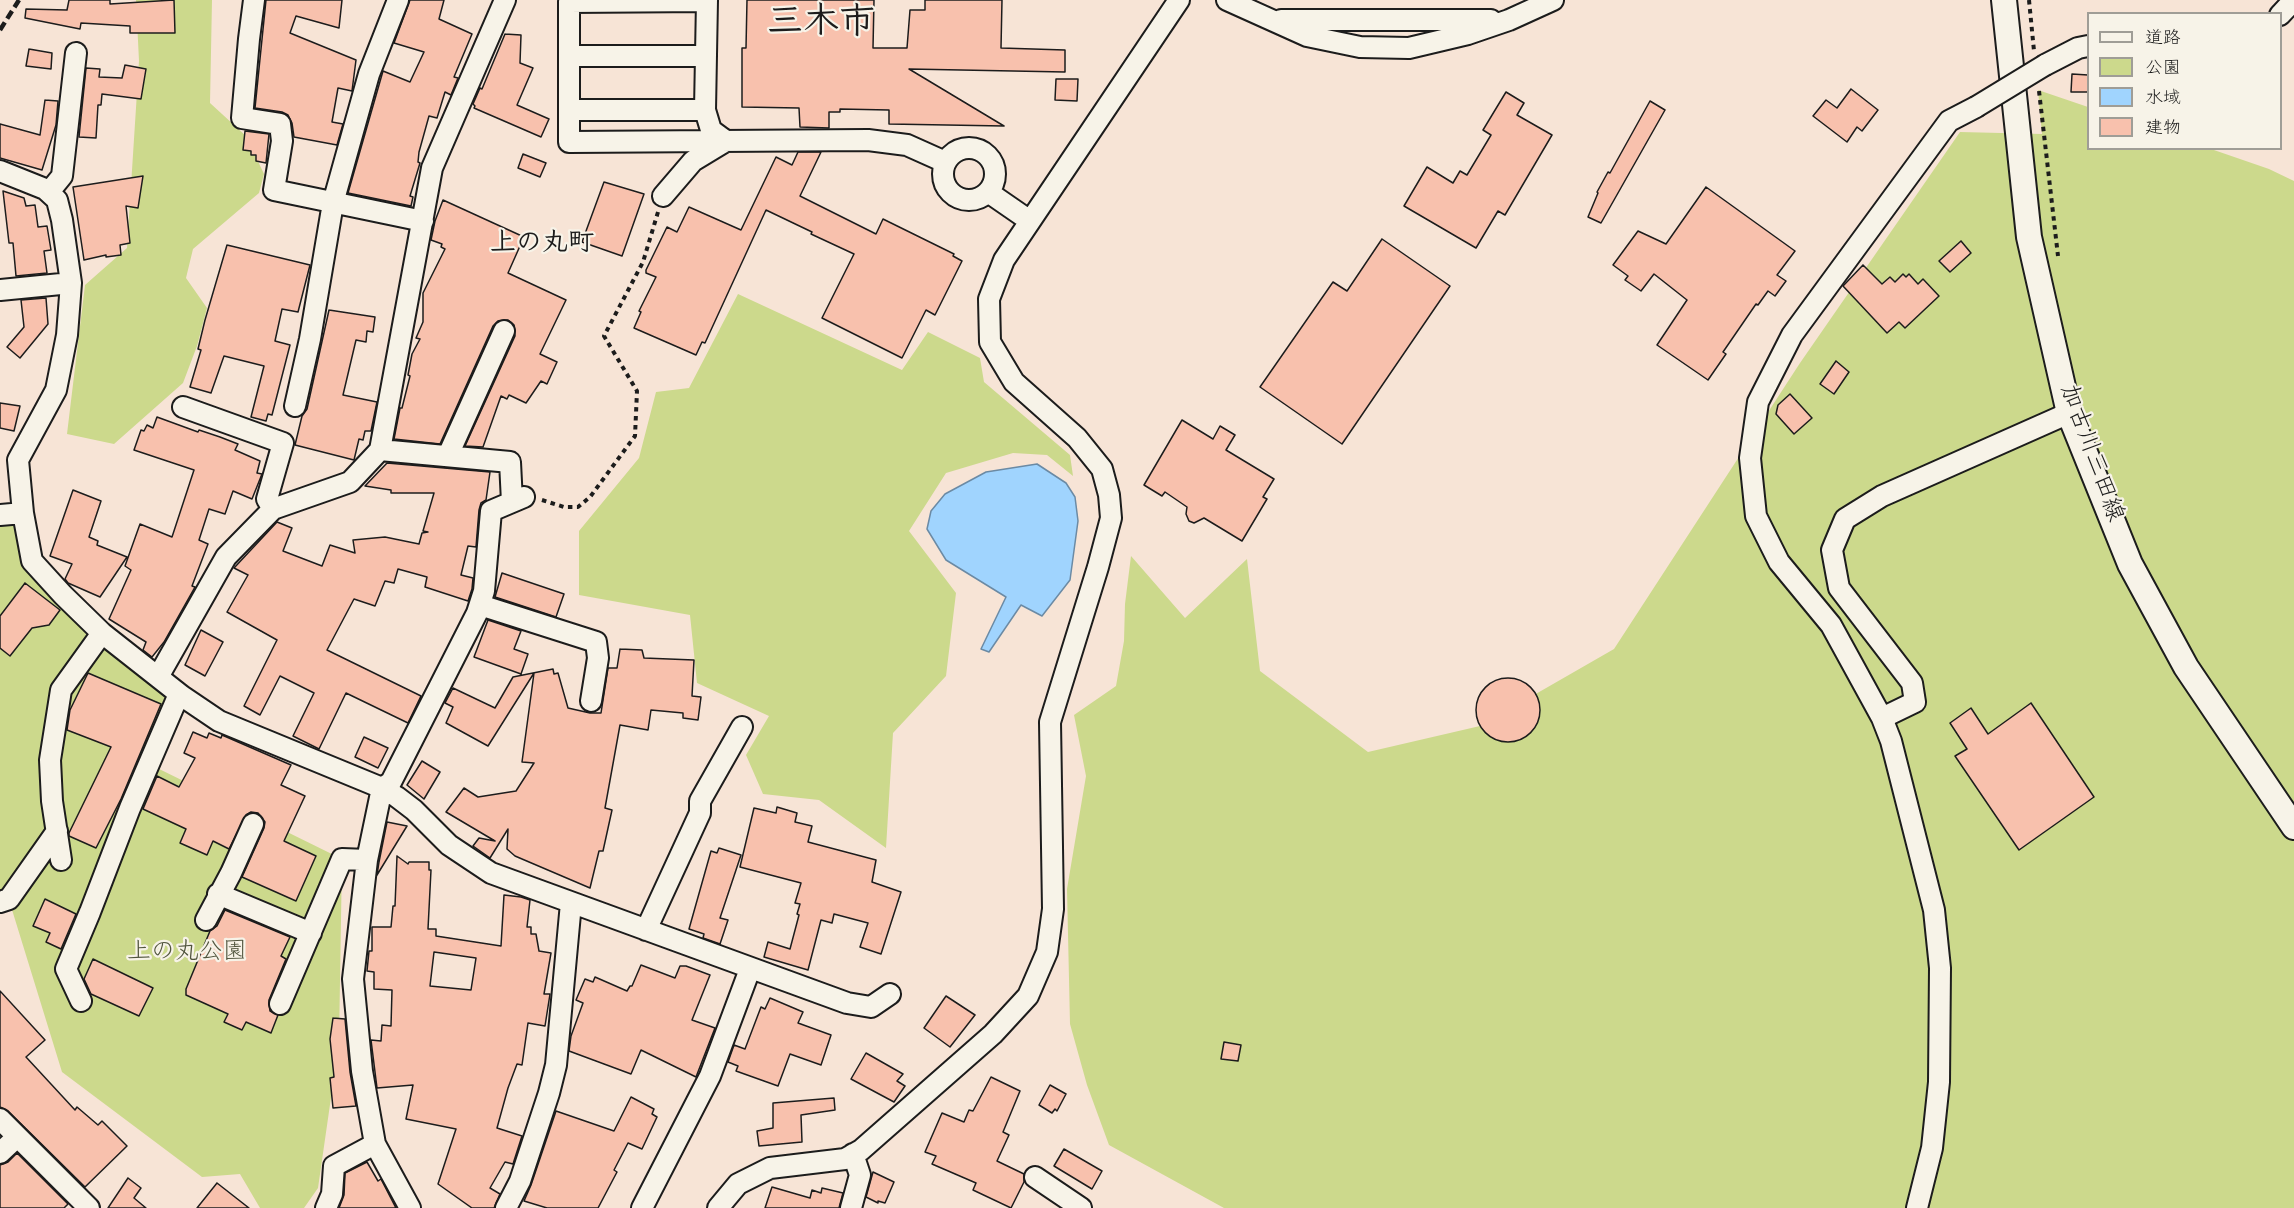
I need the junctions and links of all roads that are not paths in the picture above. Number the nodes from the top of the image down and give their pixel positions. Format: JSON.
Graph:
{"nodes":[{"id":1,"x":255,"y":0,"type":"edge"},
{"id":2,"x":398,"y":0,"type":"edge"},
{"id":3,"x":707,"y":0,"type":"edge"},
{"id":4,"x":1179,"y":0,"type":"edge"},
{"id":5,"x":1227,"y":0,"type":"edge"},
{"id":6,"x":1553,"y":0,"type":"edge"},
{"id":7,"x":2004,"y":0,"type":"edge"},
{"id":8,"x":2294,"y":0,"type":"edge"},
{"id":9,"x":501,"y":1,"type":"edge"},
{"id":10,"x":2282,"y":13,"type":"edge"},
{"id":11,"x":1266,"y":19,"type":"junction"},
{"id":12,"x":1509,"y":20,"type":"junction"},
{"id":13,"x":2087,"y":46,"type":"edge"},
{"id":14,"x":76,"y":53,"type":"dead end"},
{"id":15,"x":569,"y":56,"type":"junction"},
{"id":16,"x":706,"y":56,"type":"junction"},
{"id":17,"x":569,"y":110,"type":"junction"},
{"id":18,"x":705,"y":110,"type":"junction"},
{"id":19,"x":726,"y":141,"type":"junction"},
{"id":20,"x":945,"y":162,"type":"junction"},
{"id":21,"x":0,"y":171,"type":"edge"},
{"id":22,"x":49,"y":192,"type":"junction"},
{"id":23,"x":988,"y":192,"type":"junction"},
{"id":24,"x":663,"y":196,"type":"road end"},
{"id":25,"x":333,"y":203,"type":"junction"},
{"id":26,"x":423,"y":221,"type":"junction"},
{"id":27,"x":1030,"y":221,"type":"junction"},
{"id":28,"x":71,"y":283,"type":"junction"},
{"id":29,"x":0,"y":290,"type":"edge"},
{"id":30,"x":504,"y":331,"type":"dead end"},
{"id":31,"x":295,"y":406,"type":"dead end"},
{"id":32,"x":183,"y":407,"type":"dead end"},
{"id":33,"x":2069,"y":413,"type":"junction"},
{"id":34,"x":380,"y":450,"type":"junction"},
{"id":35,"x":450,"y":456,"type":"junction"},
{"id":36,"x":273,"y":509,"type":"junction"},
{"id":37,"x":23,"y":513,"type":"junction"},
{"id":38,"x":0,"y":515,"type":"edge"},
{"id":39,"x":480,"y":606,"type":"junction"},
{"id":40,"x":102,"y":633,"type":"junction"},
{"id":41,"x":158,"y":676,"type":"junction"},
{"id":42,"x":179,"y":694,"type":"junction"},
{"id":43,"x":591,"y":701,"type":"dead end"},
{"id":44,"x":1882,"y":718,"type":"junction"},
{"id":45,"x":742,"y":727,"type":"dead end"},
{"id":46,"x":382,"y":788,"type":"junction"},
{"id":47,"x":253,"y":824,"type":"dead end"},
{"id":48,"x":2294,"y":827,"type":"edge"},
{"id":49,"x":57,"y":831,"type":"junction"},
{"id":50,"x":61,"y":860,"type":"dead end"},
{"id":51,"x":367,"y":860,"type":"junction"},
{"id":52,"x":218,"y":894,"type":"junction"},
{"id":53,"x":0,"y":902,"type":"edge"},
{"id":54,"x":571,"y":903,"type":"junction"},
{"id":55,"x":206,"y":920,"type":"dead end"},
{"id":56,"x":646,"y":930,"type":"junction"},
{"id":57,"x":311,"y":933,"type":"junction"},
{"id":58,"x":750,"y":969,"type":"junction"},
{"id":59,"x":890,"y":994,"type":"dead end"},
{"id":60,"x":81,"y":1001,"type":"dead end"},
{"id":61,"x":280,"y":1004,"type":"dead end"},
{"id":62,"x":0,"y":1119,"type":"edge"},
{"id":63,"x":17,"y":1137,"type":"junction"},
{"id":64,"x":375,"y":1144,"type":"junction"},
{"id":65,"x":0,"y":1153,"type":"edge"},
{"id":66,"x":853,"y":1154,"type":"junction"},
{"id":67,"x":1035,"y":1177,"type":"dead end"},
{"id":68,"x":83,"y":1202,"type":"edge"},
{"id":69,"x":727,"y":1206,"type":"edge"},
{"id":70,"x":326,"y":1208,"type":"edge"},
{"id":71,"x":410,"y":1208,"type":"edge"},
{"id":72,"x":506,"y":1208,"type":"edge"},
{"id":73,"x":642,"y":1208,"type":"edge"},
{"id":74,"x":851,"y":1208,"type":"edge"},
{"id":75,"x":1081,"y":1208,"type":"edge"},
{"id":76,"x":1917,"y":1208,"type":"edge"}],
"edges":[{"from":1,"to":25,"type":"street"},
{"from":2,"to":25,"type":"street"},
{"from":3,"to":15,"type":"street"},
{"from":3,"to":16,"type":"street"},
{"from":4,"to":27,"type":"street"},
{"from":5,"to":11,"type":"street"},
{"from":6,"to":12,"type":"street"},
{"from":7,"to":33,"type":"main road","name":"加古川三田線"},
{"from":8,"to":10,"type":"street"},
{"from":9,"to":26,"type":"street"},
{"from":11,"to":12,"type":"street"},
{"from":11,"to":12,"type":"street"},
{"from":13,"to":44,"type":"street","bridge":true},
{"from":14,"to":22,"type":"street"},
{"from":15,"to":16,"type":"street"},
{"from":15,"to":17,"type":"street"},
{"from":16,"to":18,"type":"street"},
{"from":17,"to":18,"type":"street"},
{"from":17,"to":19,"type":"street"},
{"from":18,"to":19,"type":"street"},
{"from":19,"to":20,"type":"street"},
{"from":19,"to":24,"type":"street"},
{"from":20,"to":23,"type":"street"},
{"from":20,"to":23,"type":"street"},
{"from":21,"to":22,"type":"street"},
{"from":22,"to":28,"type":"street"},
{"from":23,"to":27,"type":"street"},
{"from":25,"to":26,"type":"street"},
{"from":25,"to":31,"type":"street"},
{"from":26,"to":34,"type":"street"},
{"from":27,"to":66,"type":"street"},
{"from":28,"to":29,"type":"street"},
{"from":28,"to":37,"type":"street"},
{"from":30,"to":35,"type":"street"},
{"from":32,"to":36,"type":"street"},
{"from":33,"to":44,"type":"street"},
{"from":33,"to":48,"type":"main road","name":"加古川三田線"},
{"from":34,"to":35,"type":"street"},
{"from":34,"to":36,"type":"street"},
{"from":35,"to":39,"type":"street"},
{"from":36,"to":41,"type":"street"},
{"from":37,"to":38,"type":"street"},
{"from":37,"to":40,"type":"street"},
{"from":39,"to":43,"type":"street"},
{"from":39,"to":46,"type":"street"},
{"from":40,"to":41,"type":"street"},
{"from":40,"to":49,"type":"street"},
{"from":41,"to":42,"type":"street"},
{"from":42,"to":46,"type":"street"},
{"from":42,"to":60,"type":"street"},
{"from":44,"to":76,"type":"street"},
{"from":45,"to":56,"type":"street"},
{"from":46,"to":51,"type":"street"},
{"from":46,"to":54,"type":"street"},
{"from":47,"to":52,"type":"street"},
{"from":49,"to":50,"type":"street"},
{"from":49,"to":53,"type":"street"},
{"from":51,"to":57,"type":"street"},
{"from":51,"to":64,"type":"street"},
{"from":52,"to":55,"type":"street"},
{"from":52,"to":57,"type":"street"},
{"from":54,"to":56,"type":"street"},
{"from":54,"to":72,"type":"street"},
{"from":56,"to":58,"type":"street"},
{"from":57,"to":61,"type":"street"},
{"from":58,"to":59,"type":"street"},
{"from":58,"to":73,"type":"street"},
{"from":62,"to":63,"type":"street"},
{"from":63,"to":65,"type":"street"},
{"from":63,"to":68,"type":"street"},
{"from":64,"to":70,"type":"street"},
{"from":64,"to":71,"type":"street"},
{"from":66,"to":69,"type":"street"},
{"from":66,"to":74,"type":"street"},
{"from":67,"to":75,"type":"street"}]}
